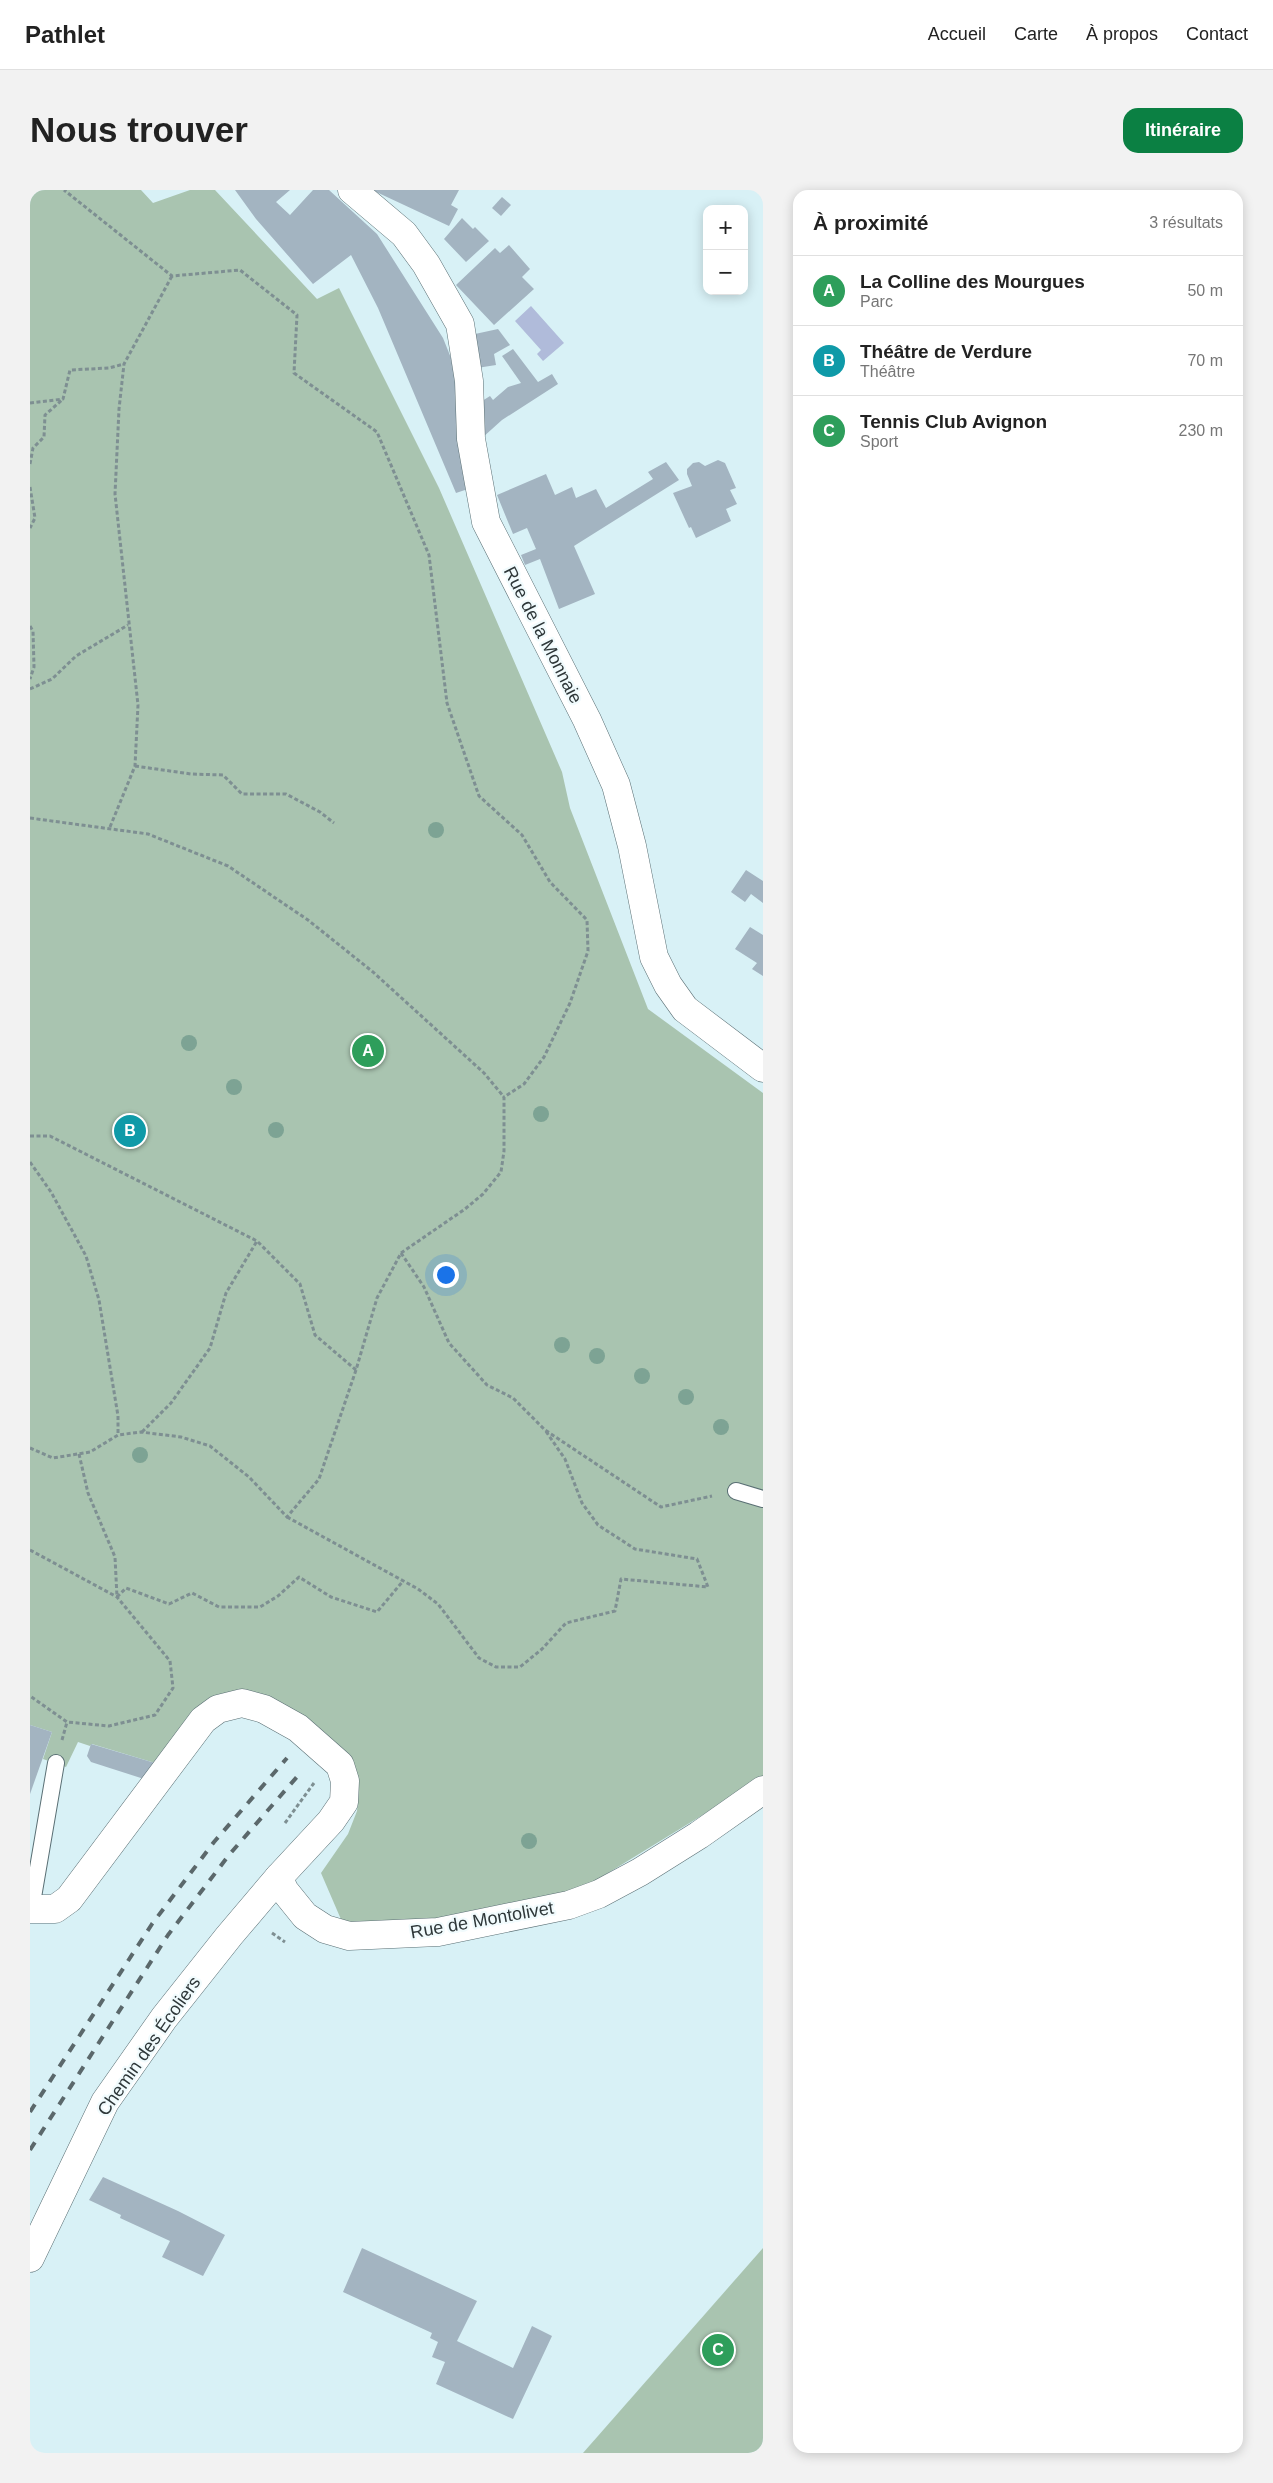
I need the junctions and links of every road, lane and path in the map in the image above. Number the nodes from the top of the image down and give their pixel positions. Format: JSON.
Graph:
{"nodes":[{"id":1,"x":64,"y":190,"type":"edge"},
{"id":2,"x":352,"y":190,"type":"edge"},
{"id":3,"x":172,"y":276,"type":"junction"},
{"id":4,"x":124,"y":364,"type":"junction"},
{"id":5,"x":63,"y":399,"type":"junction"},
{"id":6,"x":30,"y":403,"type":"edge"},
{"id":7,"x":30,"y":464,"type":"edge"},
{"id":8,"x":30,"y":487,"type":"edge"},
{"id":9,"x":30,"y":528,"type":"edge"},
{"id":10,"x":128,"y":625,"type":"junction"},
{"id":11,"x":30,"y":626,"type":"edge"},
{"id":12,"x":30,"y":678,"type":"edge"},
{"id":13,"x":30,"y":689,"type":"edge"},
{"id":14,"x":135,"y":766,"type":"junction"},
{"id":15,"x":30,"y":818,"type":"edge"},
{"id":16,"x":334,"y":823,"type":"dead end"},
{"id":17,"x":110,"y":828,"type":"junction"},
{"id":18,"x":763,"y":1068,"type":"edge"},
{"id":19,"x":504,"y":1097,"type":"junction"},
{"id":20,"x":30,"y":1136,"type":"edge"},
{"id":21,"x":30,"y":1162,"type":"edge"},
{"id":22,"x":257,"y":1241,"type":"junction"},
{"id":23,"x":401,"y":1254,"type":"junction"},
{"id":24,"x":356,"y":1370,"type":"junction"},
{"id":25,"x":545,"y":1430,"type":"junction"},
{"id":26,"x":141,"y":1432,"type":"junction"},
{"id":27,"x":118,"y":1435,"type":"junction"},
{"id":28,"x":30,"y":1448,"type":"edge"},
{"id":29,"x":79,"y":1454,"type":"junction"},
{"id":30,"x":736,"y":1491,"type":"joint"},
{"id":31,"x":763,"y":1499,"type":"edge"},
{"id":32,"x":287,"y":1517,"type":"junction"},
{"id":33,"x":30,"y":1550,"type":"edge"},
{"id":34,"x":403,"y":1581,"type":"junction"},
{"id":35,"x":117,"y":1597,"type":"junction"},
{"id":36,"x":30,"y":1696,"type":"edge"},
{"id":37,"x":56,"y":1763,"type":"dead end"},
{"id":38,"x":320,"y":1776,"type":"dead end"},
{"id":39,"x":763,"y":1790,"type":"edge"},
{"id":40,"x":279,"y":1830,"type":"dead end"},
{"id":41,"x":279,"y":1877,"type":"junction"},
{"id":42,"x":30,"y":1909,"type":"edge"},
{"id":43,"x":247,"y":1914,"type":"junction"},
{"id":44,"x":286,"y":1943,"type":"dead end"},
{"id":45,"x":30,"y":2258,"type":"edge"}],
"edges":[{"from":1,"to":3,"type":"path"},
{"from":2,"to":18,"type":"street","name":"Rue de la Monnaie"},
{"from":3,"to":4,"type":"path"},
{"from":3,"to":19,"type":"path"},
{"from":4,"to":5,"type":"path"},
{"from":4,"to":10,"type":"path"},
{"from":5,"to":6,"type":"path"},
{"from":5,"to":7,"type":"path"},
{"from":8,"to":9,"type":"path"},
{"from":10,"to":13,"type":"path"},
{"from":10,"to":14,"type":"path"},
{"from":11,"to":12,"type":"path"},
{"from":14,"to":16,"type":"path"},
{"from":14,"to":17,"type":"path"},
{"from":15,"to":17,"type":"path"},
{"from":17,"to":19,"type":"path"},
{"from":19,"to":23,"type":"path"},
{"from":20,"to":22,"type":"path"},
{"from":21,"to":27,"type":"path"},
{"from":22,"to":24,"type":"path"},
{"from":22,"to":26,"type":"path"},
{"from":23,"to":24,"type":"path"},
{"from":23,"to":25,"type":"path"},
{"from":24,"to":32,"type":"path"},
{"from":25,"to":30,"type":"path"},
{"from":25,"to":34,"type":"path"},
{"from":26,"to":27,"type":"path"},
{"from":26,"to":32,"type":"path"},
{"from":27,"to":29,"type":"path"},
{"from":28,"to":29,"type":"path"},
{"from":29,"to":35,"type":"path"},
{"from":30,"to":31,"type":"lane"},
{"from":32,"to":34,"type":"path"},
{"from":33,"to":35,"type":"path"},
{"from":34,"to":35,"type":"path"},
{"from":35,"to":36,"type":"path"},
{"from":37,"to":42,"type":"lane"},
{"from":38,"to":40,"type":"path"},
{"from":39,"to":41,"type":"street","name":"Rue de Montolivet"},
{"from":41,"to":42,"type":"street"},
{"from":41,"to":43,"type":"street","name":"Chemin des Écoliers"},
{"from":43,"to":44,"type":"path"},
{"from":43,"to":45,"type":"street","name":"Chemin des Écoliers"}]}
